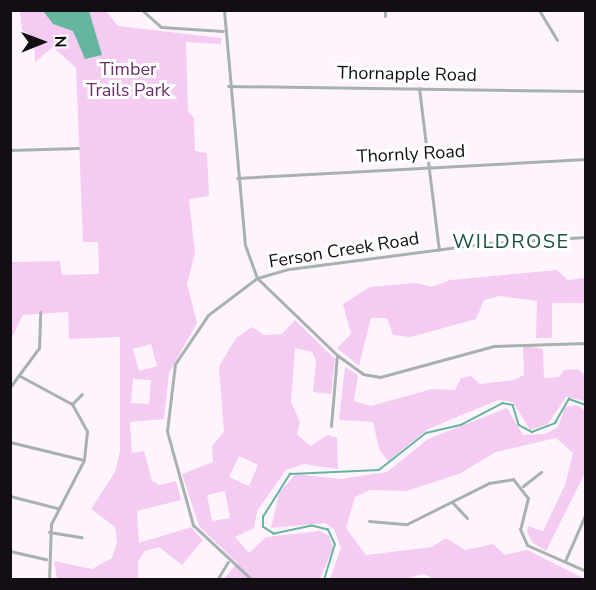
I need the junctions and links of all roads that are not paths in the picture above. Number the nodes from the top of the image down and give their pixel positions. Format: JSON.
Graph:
{"nodes":[{"id":1,"x":142,"y":10,"type":"edge"},
{"id":2,"x":152,"y":10,"type":"edge"},
{"id":3,"x":224,"y":10,"type":"edge"},
{"id":4,"x":386,"y":10,"type":"edge"},
{"id":5,"x":539,"y":10,"type":"edge"},
{"id":6,"x":148,"y":16,"type":"junction"},
{"id":7,"x":386,"y":16,"type":"dead end"},
{"id":8,"x":223,"y":31,"type":"junction"},
{"id":9,"x":557,"y":40,"type":"dead end"},
{"id":10,"x":228,"y":86,"type":"junction"},
{"id":11,"x":419,"y":88,"type":"junction"},
{"id":12,"x":585,"y":91,"type":"edge"},
{"id":13,"x":78,"y":148,"type":"dead end"},
{"id":14,"x":10,"y":150,"type":"edge"},
{"id":15,"x":585,"y":159,"type":"edge"},
{"id":16,"x":429,"y":167,"type":"junction"},
{"id":17,"x":237,"y":178,"type":"junction"},
{"id":18,"x":585,"y":237,"type":"edge"},
{"id":19,"x":439,"y":250,"type":"junction"},
{"id":20,"x":257,"y":278,"type":"junction"},
{"id":21,"x":40,"y":312,"type":"dead end"},
{"id":22,"x":585,"y":343,"type":"edge"},
{"id":23,"x":337,"y":355,"type":"junction"},
{"id":24,"x":20,"y":376,"type":"junction"},
{"id":25,"x":10,"y":387,"type":"edge"},
{"id":26,"x":82,"y":394,"type":"dead end"},
{"id":27,"x":72,"y":404,"type":"junction"},
{"id":28,"x":331,"y":426,"type":"dead end"},
{"id":29,"x":10,"y":442,"type":"edge"},
{"id":30,"x":84,"y":460,"type":"junction"},
{"id":31,"x":541,"y":472,"type":"dead end"},
{"id":32,"x":523,"y":486,"type":"junction"},
{"id":33,"x":10,"y":496,"type":"edge"},
{"id":34,"x":452,"y":502,"type":"junction"},
{"id":35,"x":57,"y":508,"type":"junction"},
{"id":36,"x":585,"y":513,"type":"edge"},
{"id":37,"x":467,"y":518,"type":"dead end"},
{"id":38,"x":369,"y":521,"type":"dead end"},
{"id":39,"x":49,"y":532,"type":"junction"},
{"id":40,"x":82,"y":537,"type":"dead end"},
{"id":41,"x":10,"y":551,"type":"edge"},
{"id":42,"x":46,"y":559,"type":"junction"},
{"id":43,"x":228,"y":562,"type":"junction"},
{"id":44,"x":565,"y":562,"type":"junction"},
{"id":45,"x":585,"y":571,"type":"edge"},
{"id":46,"x":250,"y":578,"type":"dead end"},
{"id":47,"x":49,"y":579,"type":"edge"},
{"id":48,"x":217,"y":579,"type":"edge"}],
"edges":[{"from":1,"to":6,"type":"street"},
{"from":2,"to":6,"type":"street"},
{"from":3,"to":8,"type":"street"},
{"from":4,"to":7,"type":"street"},
{"from":5,"to":9,"type":"street"},
{"from":6,"to":8,"type":"street"},
{"from":8,"to":10,"type":"street"},
{"from":10,"to":11,"type":"street","name":"Thornapple Road"},
{"from":10,"to":17,"type":"street"},
{"from":11,"to":12,"type":"street","name":"Thornapple Road"},
{"from":11,"to":16,"type":"street"},
{"from":13,"to":14,"type":"street"},
{"from":15,"to":16,"type":"street","name":"Thornly Road"},
{"from":16,"to":17,"type":"street","name":"Thornly Road"},
{"from":16,"to":19,"type":"street"},
{"from":17,"to":20,"type":"street"},
{"from":18,"to":19,"type":"street","name":"Ferson Creek Road"},
{"from":19,"to":20,"type":"street","name":"Ferson Creek Road"},
{"from":20,"to":23,"type":"street"},
{"from":20,"to":43,"type":"street","name":"Ferson Creek Road"},
{"from":21,"to":24,"type":"street"},
{"from":22,"to":23,"type":"street"},
{"from":23,"to":28,"type":"street"},
{"from":24,"to":25,"type":"street"},
{"from":24,"to":27,"type":"street"},
{"from":26,"to":27,"type":"street"},
{"from":27,"to":30,"type":"street"},
{"from":29,"to":30,"type":"street"},
{"from":30,"to":35,"type":"street"},
{"from":31,"to":32,"type":"street"},
{"from":32,"to":34,"type":"street"},
{"from":32,"to":44,"type":"street"},
{"from":33,"to":35,"type":"street"},
{"from":34,"to":37,"type":"street"},
{"from":34,"to":38,"type":"street"},
{"from":35,"to":39,"type":"street"},
{"from":36,"to":44,"type":"street"},
{"from":39,"to":40,"type":"street"},
{"from":39,"to":42,"type":"street"},
{"from":41,"to":42,"type":"street"},
{"from":42,"to":47,"type":"street"},
{"from":43,"to":46,"type":"street","name":"Ferson Creek Road"},
{"from":43,"to":48,"type":"street"},
{"from":44,"to":45,"type":"street"}]}
